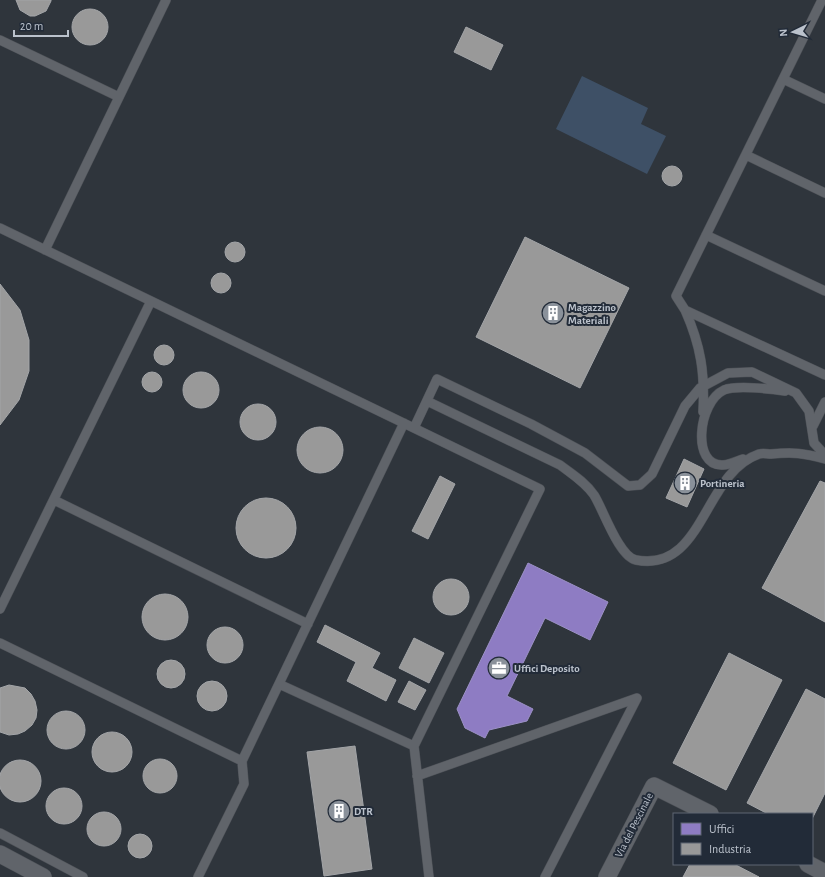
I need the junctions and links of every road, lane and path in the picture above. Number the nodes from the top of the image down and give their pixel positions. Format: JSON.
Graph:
{"nodes":[{"id":1,"x":166,"y":0,"type":"edge"},
{"id":2,"x":823,"y":1,"type":"edge"},
{"id":3,"x":0,"y":40,"type":"edge"},
{"id":4,"x":783,"y":79,"type":"junction"},
{"id":5,"x":118,"y":98,"type":"junction"},
{"id":6,"x":825,"y":99,"type":"edge"},
{"id":7,"x":746,"y":155,"type":"junction"},
{"id":8,"x":825,"y":193,"type":"edge"},
{"id":9,"x":0,"y":228,"type":"edge"},
{"id":10,"x":706,"y":235,"type":"junction"},
{"id":11,"x":45,"y":250,"type":"junction"},
{"id":12,"x":825,"y":291,"type":"edge"},
{"id":13,"x":151,"y":301,"type":"junction"},
{"id":14,"x":685,"y":310,"type":"junction"},
{"id":15,"x":825,"y":375,"type":"edge"},
{"id":16,"x":705,"y":385,"type":"junction"},
{"id":17,"x":796,"y":393,"type":"junction"},
{"id":18,"x":427,"y":401,"type":"junction"},
{"id":19,"x":825,"y":402,"type":"edge"},
{"id":20,"x":703,"y":418,"type":"junction"},
{"id":21,"x":404,"y":424,"type":"junction"},
{"id":22,"x":813,"y":426,"type":"junction"},
{"id":23,"x":414,"y":428,"type":"junction"},
{"id":24,"x":760,"y":454,"type":"junction"},
{"id":25,"x":825,"y":455,"type":"edge"},
{"id":26,"x":825,"y":459,"type":"edge"},
{"id":27,"x":54,"y":500,"type":"junction"},
{"id":28,"x":0,"y":609,"type":"edge"},
{"id":29,"x":308,"y":624,"type":"junction"},
{"id":30,"x":0,"y":643,"type":"edge"},
{"id":31,"x":279,"y":684,"type":"junction"},
{"id":32,"x":414,"y":746,"type":"junction"},
{"id":33,"x":242,"y":761,"type":"junction"},
{"id":34,"x":417,"y":776,"type":"junction"},
{"id":35,"x":708,"y":813,"type":"edge"},
{"id":36,"x":0,"y":833,"type":"edge"},
{"id":37,"x":0,"y":854,"type":"edge"},
{"id":38,"x":810,"y":865,"type":"edge"},
{"id":39,"x":825,"y":873,"type":"edge"},
{"id":40,"x":43,"y":877,"type":"edge"},
{"id":41,"x":83,"y":877,"type":"edge"},
{"id":42,"x":198,"y":877,"type":"edge"},
{"id":43,"x":429,"y":877,"type":"edge"},
{"id":44,"x":545,"y":877,"type":"edge"},
{"id":45,"x":607,"y":877,"type":"edge"}],
"edges":[{"from":1,"to":5,"type":"lane"},
{"from":2,"to":4,"type":"lane"},
{"from":3,"to":5,"type":"lane"},
{"from":4,"to":6,"type":"lane"},
{"from":4,"to":7,"type":"lane"},
{"from":5,"to":11,"type":"lane"},
{"from":7,"to":8,"type":"lane"},
{"from":7,"to":10,"type":"lane"},
{"from":9,"to":11,"type":"lane"},
{"from":10,"to":12,"type":"lane"},
{"from":10,"to":14,"type":"lane"},
{"from":11,"to":13,"type":"lane"},
{"from":13,"to":21,"type":"lane"},
{"from":13,"to":27,"type":"lane"},
{"from":14,"to":15,"type":"lane"},
{"from":14,"to":16,"type":"lane"},
{"from":16,"to":17,"type":"lane"},
{"from":16,"to":18,"type":"lane"},
{"from":16,"to":20,"type":"lane"},
{"from":17,"to":20,"type":"lane"},
{"from":17,"to":22,"type":"lane"},
{"from":18,"to":23,"type":"lane"},
{"from":18,"to":24,"type":"lane"},
{"from":19,"to":22,"type":"lane"},
{"from":20,"to":24,"type":"lane"},
{"from":21,"to":23,"type":"lane"},
{"from":21,"to":29,"type":"lane"},
{"from":22,"to":25,"type":"lane"},
{"from":23,"to":32,"type":"lane"},
{"from":24,"to":26,"type":"lane"},
{"from":27,"to":28,"type":"lane"},
{"from":27,"to":29,"type":"lane"},
{"from":29,"to":31,"type":"lane"},
{"from":30,"to":33,"type":"lane"},
{"from":31,"to":32,"type":"lane"},
{"from":31,"to":33,"type":"lane"},
{"from":32,"to":34,"type":"lane"},
{"from":33,"to":42,"type":"lane"},
{"from":34,"to":43,"type":"lane"},
{"from":34,"to":44,"type":"lane"},
{"from":35,"to":45,"type":"street","name":"Via del Pescinale"},
{"from":36,"to":41,"type":"lane"},
{"from":37,"to":40,"type":"street"},
{"from":38,"to":39,"type":"street"}]}
